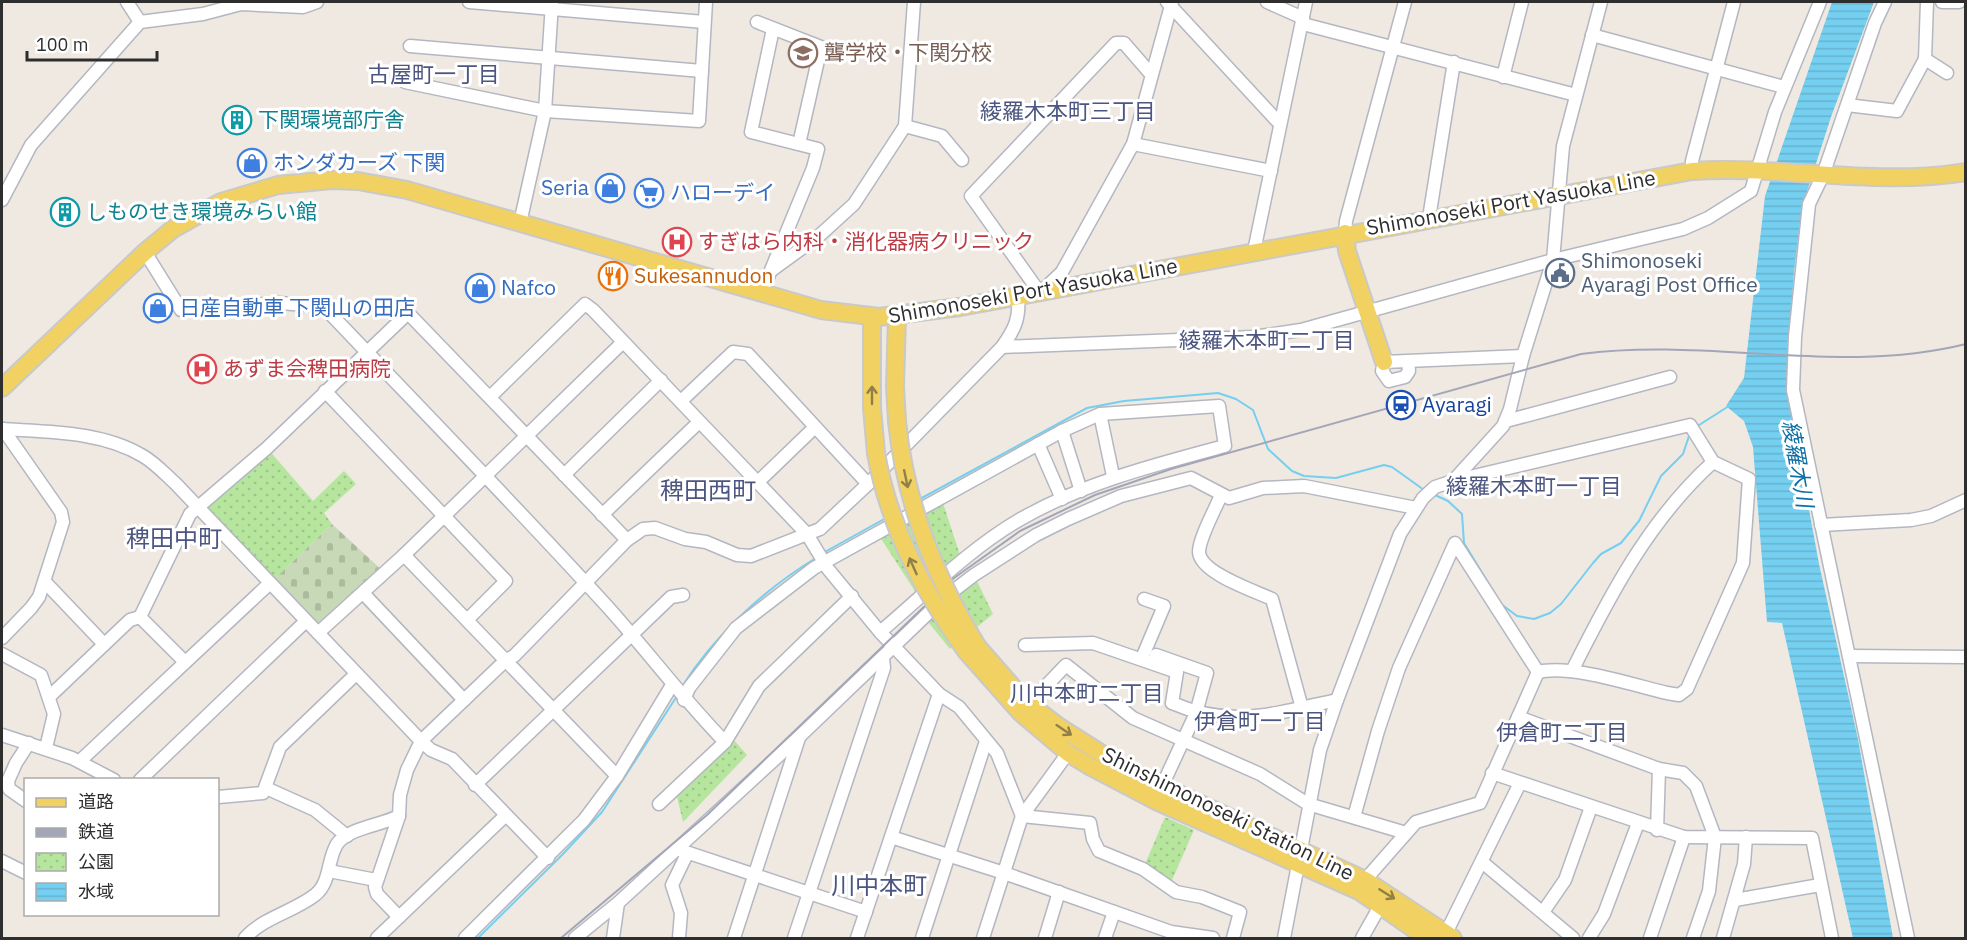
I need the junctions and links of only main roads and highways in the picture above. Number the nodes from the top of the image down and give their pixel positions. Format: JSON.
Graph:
{"nodes":[{"id":1,"x":1965,"y":172,"type":"edge"},
{"id":2,"x":1345,"y":233,"type":"junction"},
{"id":3,"x":897,"y":315,"type":"junction"},
{"id":4,"x":872,"y":317,"type":"junction"},
{"id":5,"x":1384,"y":362,"type":"road end"},
{"id":6,"x":2,"y":388,"type":"edge"},
{"id":7,"x":971,"y":649,"type":"junction"},
{"id":8,"x":1025,"y":708,"type":"junction"},
{"id":9,"x":1299,"y":856,"type":"junction"},
{"id":10,"x":1450,"y":936,"type":"edge"},
{"id":11,"x":1427,"y":939,"type":"edge"}],
"edges":[{"from":1,"to":2,"type":"main road","name":"Shimonoseki Port Yasuoka Line"},
{"from":2,"to":3,"type":"main road","name":"Shimonoseki Port Yasuoka Line"},
{"from":2,"to":5,"type":"main road"},
{"from":3,"to":4,"type":"main road","name":"Shimonoseki Port Yasuoka Line"},
{"from":3,"to":7,"type":"main road","name":"Shinshimonoseki Station Line","one_way":true,"bridge":true},
{"from":4,"to":6,"type":"main road","name":"Shimonoseki Port Yasuoka Line"},
{"from":7,"to":4,"type":"main road","name":"Shinshimonoseki Station Line","one_way":true,"bridge":true},
{"from":7,"to":8,"type":"main road","name":"Shinshimonoseki Station Line"},
{"from":8,"to":9,"type":"main road","name":"Shinshimonoseki Station Line","one_way":true},
{"from":8,"to":9,"type":"main road","name":"Shinshimonoseki Station Line"},
{"from":9,"to":10,"type":"main road","name":"Shinshimonoseki Station Line","one_way":true},
{"from":9,"to":11,"type":"main road","name":"Shinshimonoseki Station Line"}]}
